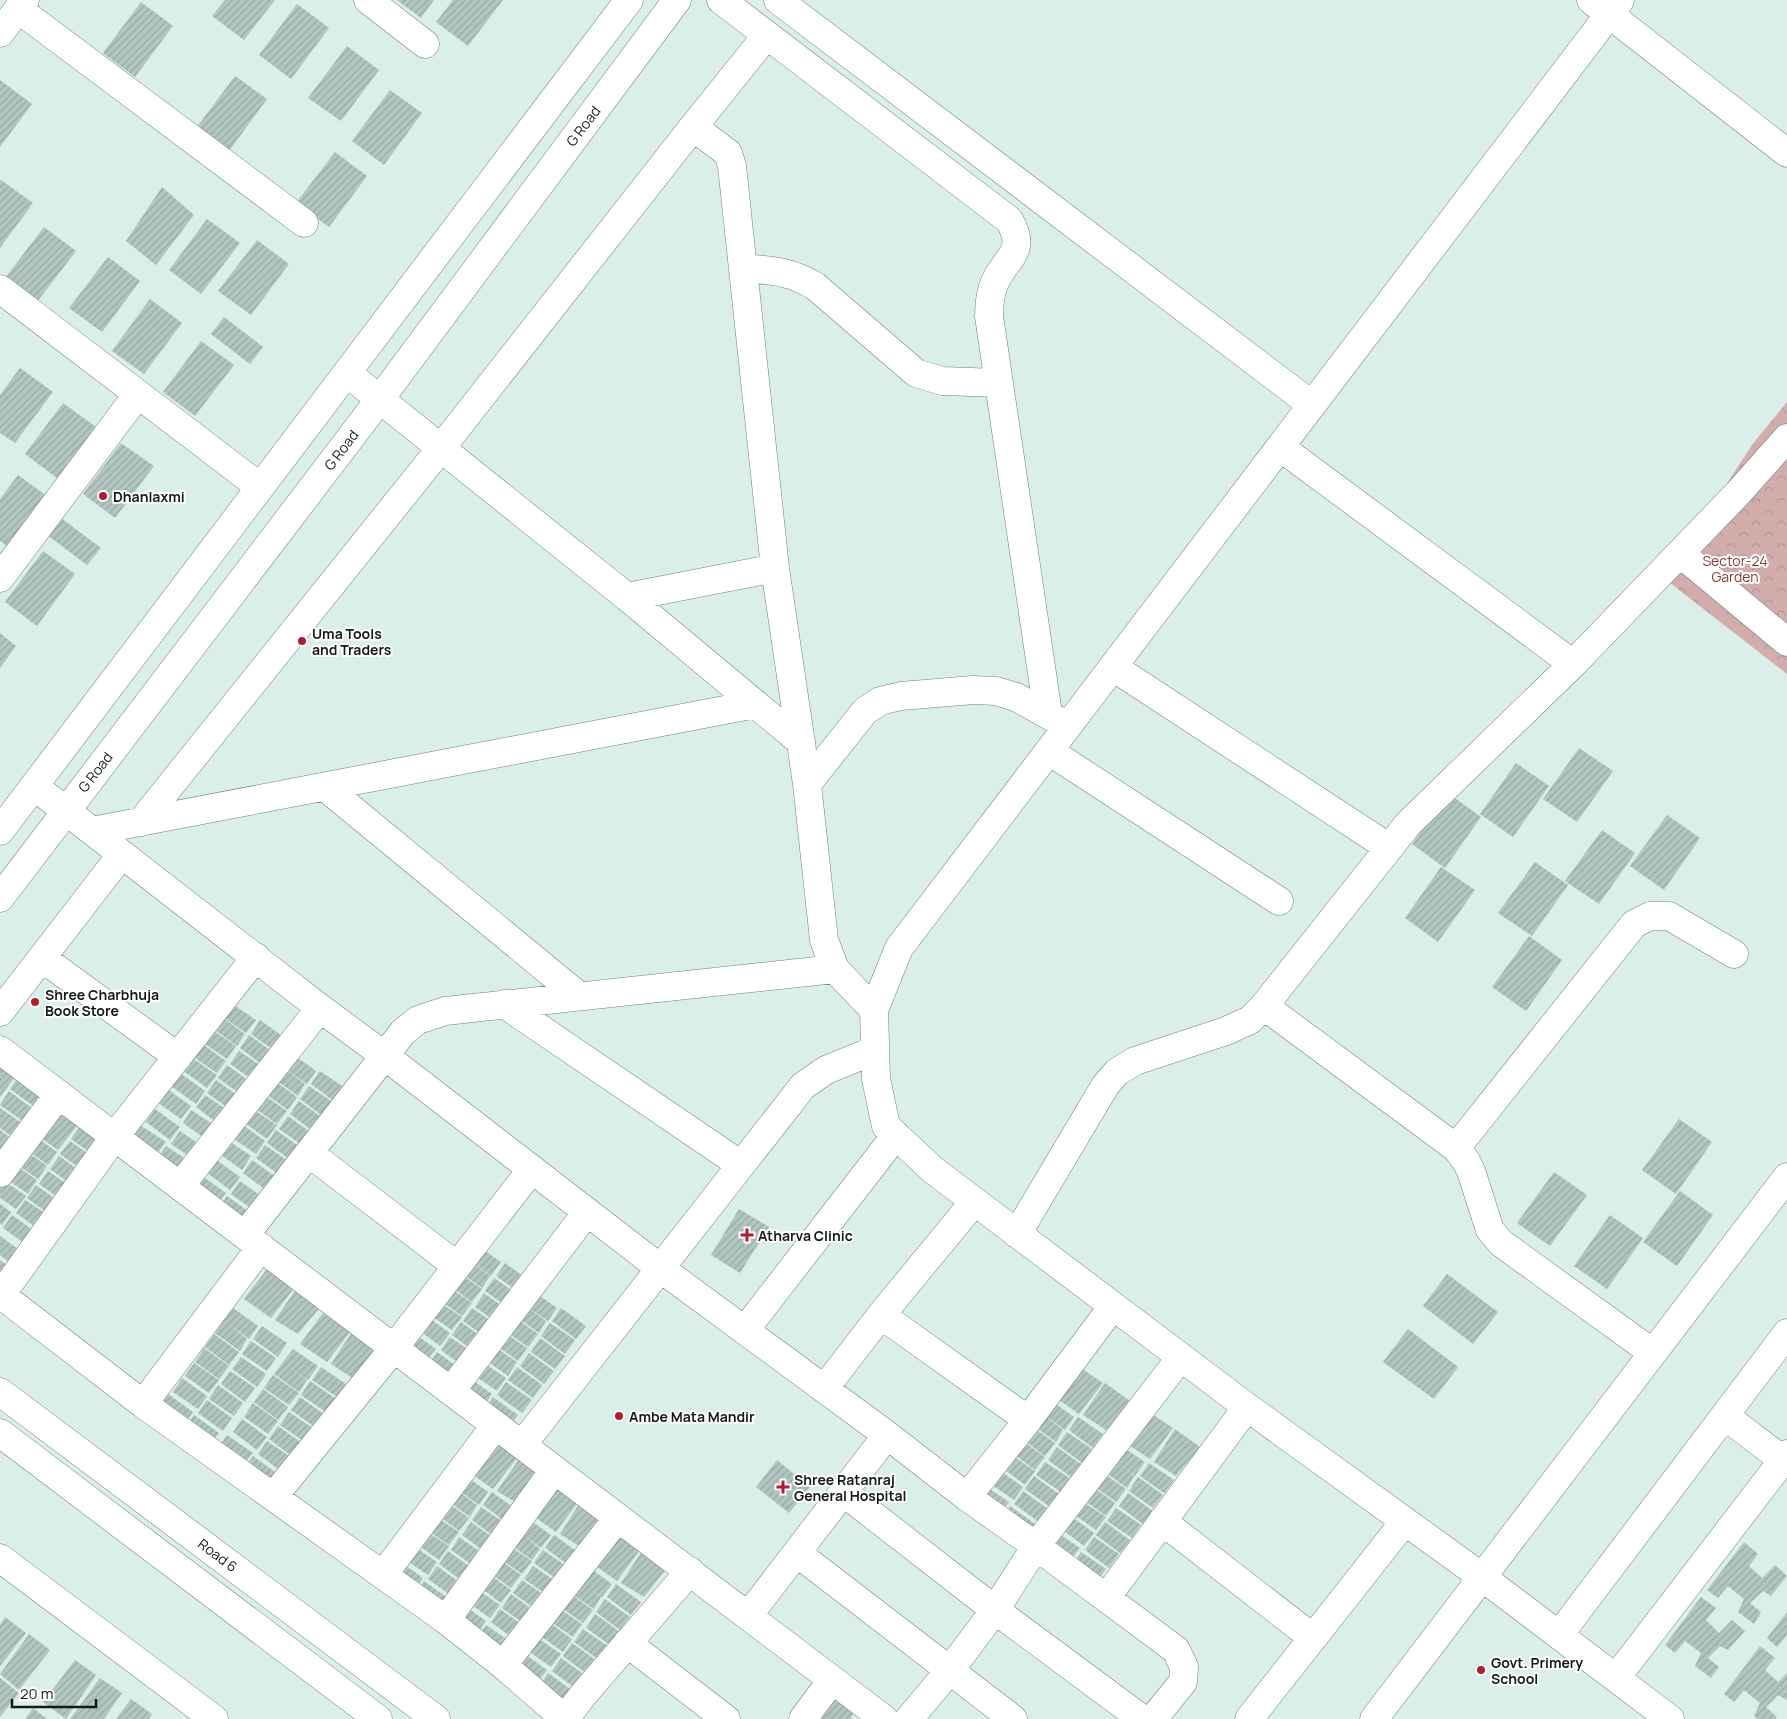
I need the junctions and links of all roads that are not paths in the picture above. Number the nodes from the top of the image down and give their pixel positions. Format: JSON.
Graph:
{"nodes":[{"id":1,"x":368,"y":0,"type":"edge"},
{"id":2,"x":629,"y":0,"type":"edge"},
{"id":3,"x":678,"y":0,"type":"edge"},
{"id":4,"x":721,"y":0,"type":"edge"},
{"id":5,"x":778,"y":0,"type":"edge"},
{"id":6,"x":22,"y":5,"type":"edge"},
{"id":7,"x":1607,"y":5,"type":"edge"},
{"id":8,"x":0,"y":33,"type":"edge"},
{"id":9,"x":767,"y":35,"type":"junction"},
{"id":10,"x":425,"y":44,"type":"dead end"},
{"id":11,"x":693,"y":127,"type":"junction"},
{"id":12,"x":1787,"y":153,"type":"edge"},
{"id":13,"x":304,"y":223,"type":"dead end"},
{"id":14,"x":743,"y":268,"type":"junction"},
{"id":15,"x":0,"y":289,"type":"edge"},
{"id":16,"x":347,"y":373,"type":"junction"},
{"id":17,"x":999,"y":383,"type":"junction"},
{"id":18,"x":138,"y":394,"type":"junction"},
{"id":19,"x":380,"y":399,"type":"junction"},
{"id":20,"x":1312,"y":405,"type":"junction"},
{"id":21,"x":1787,"y":438,"type":"edge"},
{"id":22,"x":1280,"y":447,"type":"junction"},
{"id":23,"x":441,"y":448,"type":"junction"},
{"id":24,"x":260,"y":487,"type":"junction"},
{"id":25,"x":1680,"y":554,"type":"junction"},
{"id":26,"x":775,"y":568,"type":"junction"},
{"id":27,"x":0,"y":577,"type":"edge"},
{"id":28,"x":627,"y":597,"type":"junction"},
{"id":29,"x":1787,"y":642,"type":"edge"},
{"id":30,"x":1574,"y":664,"type":"junction"},
{"id":31,"x":1113,"y":667,"type":"junction"},
{"id":32,"x":756,"y":704,"type":"junction"},
{"id":33,"x":1058,"y":720,"type":"junction"},
{"id":34,"x":801,"y":742,"type":"junction"},
{"id":35,"x":1049,"y":751,"type":"junction"},
{"id":36,"x":807,"y":784,"type":"junction"},
{"id":37,"x":34,"y":786,"type":"junction"},
{"id":38,"x":325,"y":786,"type":"junction"},
{"id":39,"x":66,"y":811,"type":"junction"},
{"id":40,"x":141,"y":822,"type":"junction"},
{"id":41,"x":0,"y":831,"type":"edge"},
{"id":42,"x":92,"y":831,"type":"junction"},
{"id":43,"x":1388,"y":847,"type":"junction"},
{"id":44,"x":122,"y":854,"type":"junction"},
{"id":45,"x":0,"y":898,"type":"edge"},
{"id":46,"x":1280,"y":902,"type":"dead end"},
{"id":47,"x":1734,"y":954,"type":"dead end"},
{"id":48,"x":42,"y":958,"type":"junction"},
{"id":49,"x":256,"y":958,"type":"junction"},
{"id":50,"x":835,"y":969,"type":"junction"},
{"id":51,"x":579,"y":996,"type":"junction"},
{"id":52,"x":504,"y":1004,"type":"junction"},
{"id":53,"x":1264,"y":1006,"type":"junction"},
{"id":54,"x":320,"y":1008,"type":"junction"},
{"id":55,"x":874,"y":1010,"type":"junction"},
{"id":56,"x":0,"y":1012,"type":"edge"},
{"id":57,"x":0,"y":1050,"type":"edge"},
{"id":58,"x":875,"y":1050,"type":"junction"},
{"id":59,"x":385,"y":1056,"type":"junction"},
{"id":60,"x":178,"y":1057,"type":"junction"},
{"id":61,"x":59,"y":1094,"type":"junction"},
{"id":62,"x":896,"y":1135,"type":"junction"},
{"id":63,"x":115,"y":1136,"type":"junction"},
{"id":64,"x":1456,"y":1148,"type":"junction"},
{"id":65,"x":309,"y":1153,"type":"junction"},
{"id":66,"x":741,"y":1164,"type":"junction"},
{"id":67,"x":532,"y":1169,"type":"junction"},
{"id":68,"x":0,"y":1173,"type":"edge"},
{"id":69,"x":1787,"y":1177,"type":"edge"},
{"id":70,"x":180,"y":1186,"type":"junction"},
{"id":71,"x":974,"y":1202,"type":"junction"},
{"id":72,"x":588,"y":1212,"type":"junction"},
{"id":73,"x":1017,"y":1234,"type":"junction"},
{"id":74,"x":253,"y":1241,"type":"junction"},
{"id":75,"x":458,"y":1266,"type":"junction"},
{"id":76,"x":660,"y":1268,"type":"junction"},
{"id":77,"x":1,"y":1294,"type":"edge"},
{"id":78,"x":1113,"y":1306,"type":"junction"},
{"id":79,"x":881,"y":1315,"type":"junction"},
{"id":80,"x":745,"y":1330,"type":"junction"},
{"id":81,"x":1787,"y":1333,"type":"edge"},
{"id":82,"x":394,"y":1348,"type":"junction"},
{"id":83,"x":1653,"y":1353,"type":"junction"},
{"id":84,"x":1181,"y":1357,"type":"junction"},
{"id":85,"x":824,"y":1389,"type":"junction"},
{"id":86,"x":451,"y":1391,"type":"junction"},
{"id":87,"x":0,"y":1392,"type":"edge"},
{"id":88,"x":143,"y":1404,"type":"junction"},
{"id":89,"x":1247,"y":1406,"type":"junction"},
{"id":90,"x":1725,"y":1416,"type":"junction"},
{"id":91,"x":1028,"y":1420,"type":"junction"},
{"id":92,"x":495,"y":1426,"type":"junction"},
{"id":93,"x":0,"y":1433,"type":"edge"},
{"id":94,"x":887,"y":1435,"type":"junction"},
{"id":95,"x":522,"y":1445,"type":"junction"},
{"id":96,"x":1786,"y":1459,"type":"edge"},
{"id":97,"x":554,"y":1470,"type":"junction"},
{"id":98,"x":843,"y":1492,"type":"junction"},
{"id":99,"x":273,"y":1497,"type":"junction"},
{"id":100,"x":967,"y":1497,"type":"junction"},
{"id":101,"x":617,"y":1519,"type":"junction"},
{"id":102,"x":1162,"y":1521,"type":"junction"},
{"id":103,"x":1405,"y":1521,"type":"junction"},
{"id":104,"x":1036,"y":1546,"type":"junction"},
{"id":105,"x":796,"y":1553,"type":"junction"},
{"id":106,"x":0,"y":1558,"type":"edge"},
{"id":107,"x":690,"y":1571,"type":"junction"},
{"id":108,"x":383,"y":1575,"type":"junction"},
{"id":109,"x":1482,"y":1577,"type":"junction"},
{"id":110,"x":1106,"y":1598,"type":"junction"},
{"id":111,"x":995,"y":1610,"type":"junction"},
{"id":112,"x":748,"y":1616,"type":"junction"},
{"id":113,"x":446,"y":1620,"type":"junction"},
{"id":114,"x":1559,"y":1635,"type":"junction"},
{"id":115,"x":1313,"y":1638,"type":"junction"},
{"id":116,"x":627,"y":1643,"type":"junction"},
{"id":117,"x":503,"y":1666,"type":"junction"},
{"id":118,"x":950,"y":1670,"type":"junction"},
{"id":119,"x":1616,"y":1678,"type":"junction"},
{"id":120,"x":832,"y":1680,"type":"junction"},
{"id":121,"x":199,"y":1715,"type":"edge"},
{"id":122,"x":378,"y":1719,"type":"edge"},
{"id":123,"x":436,"y":1719,"type":"edge"},
{"id":124,"x":565,"y":1719,"type":"edge"},
{"id":125,"x":726,"y":1719,"type":"edge"},
{"id":126,"x":803,"y":1719,"type":"edge"},
{"id":127,"x":884,"y":1719,"type":"edge"},
{"id":128,"x":909,"y":1719,"type":"edge"},
{"id":129,"x":1013,"y":1719,"type":"edge"},
{"id":130,"x":1142,"y":1719,"type":"edge"},
{"id":131,"x":1153,"y":1719,"type":"edge"},
{"id":132,"x":1250,"y":1719,"type":"edge"},
{"id":133,"x":1374,"y":1719,"type":"edge"},
{"id":134,"x":1670,"y":1719,"type":"edge"}],
"edges":[{"from":1,"to":10,"type":"street"},
{"from":2,"to":16,"type":"street"},
{"from":3,"to":19,"type":"street","name":"G Road"},
{"from":4,"to":9,"type":"street"},
{"from":5,"to":20,"type":"street"},
{"from":6,"to":8,"type":"street"},
{"from":6,"to":13,"type":"street"},
{"from":7,"to":12,"type":"street"},
{"from":7,"to":20,"type":"street"},
{"from":9,"to":11,"type":"street"},
{"from":9,"to":17,"type":"street"},
{"from":11,"to":14,"type":"street"},
{"from":11,"to":23,"type":"street"},
{"from":14,"to":17,"type":"street"},
{"from":14,"to":26,"type":"street"},
{"from":15,"to":18,"type":"street"},
{"from":16,"to":19,"type":"street"},
{"from":16,"to":24,"type":"street"},
{"from":17,"to":33,"type":"street"},
{"from":18,"to":24,"type":"street"},
{"from":18,"to":27,"type":"street"},
{"from":19,"to":23,"type":"street"},
{"from":19,"to":39,"type":"street","name":"G Road"},
{"from":20,"to":22,"type":"street"},
{"from":21,"to":25,"type":"street"},
{"from":22,"to":30,"type":"street"},
{"from":22,"to":31,"type":"street"},
{"from":23,"to":28,"type":"street"},
{"from":23,"to":40,"type":"street"},
{"from":24,"to":37,"type":"street"},
{"from":25,"to":29,"type":"street"},
{"from":25,"to":30,"type":"street"},
{"from":26,"to":28,"type":"street"},
{"from":26,"to":34,"type":"street"},
{"from":28,"to":32,"type":"street"},
{"from":30,"to":43,"type":"street"},
{"from":31,"to":33,"type":"street"},
{"from":31,"to":43,"type":"street"},
{"from":32,"to":34,"type":"street"},
{"from":32,"to":38,"type":"street"},
{"from":33,"to":35,"type":"street"},
{"from":33,"to":36,"type":"street"},
{"from":34,"to":36,"type":"street"},
{"from":35,"to":46,"type":"street"},
{"from":35,"to":55,"type":"street"},
{"from":36,"to":50,"type":"street"},
{"from":37,"to":39,"type":"street"},
{"from":37,"to":41,"type":"street"},
{"from":38,"to":40,"type":"street"},
{"from":38,"to":51,"type":"street"},
{"from":39,"to":42,"type":"street"},
{"from":39,"to":45,"type":"street","name":"G Road"},
{"from":40,"to":42,"type":"street"},
{"from":42,"to":44,"type":"street"},
{"from":43,"to":53,"type":"street"},
{"from":44,"to":48,"type":"street"},
{"from":44,"to":49,"type":"street"},
{"from":47,"to":64,"type":"street"},
{"from":48,"to":56,"type":"street"},
{"from":48,"to":60,"type":"street"},
{"from":49,"to":54,"type":"street"},
{"from":49,"to":60,"type":"street"},
{"from":50,"to":51,"type":"street"},
{"from":50,"to":55,"type":"street"},
{"from":51,"to":52,"type":"street"},
{"from":52,"to":59,"type":"street"},
{"from":52,"to":66,"type":"street"},
{"from":53,"to":64,"type":"street"},
{"from":53,"to":73,"type":"street"},
{"from":54,"to":59,"type":"street"},
{"from":54,"to":70,"type":"street"},
{"from":55,"to":58,"type":"street"},
{"from":57,"to":61,"type":"street"},
{"from":58,"to":62,"type":"street"},
{"from":58,"to":66,"type":"street"},
{"from":59,"to":65,"type":"street"},
{"from":59,"to":67,"type":"street"},
{"from":60,"to":63,"type":"street"},
{"from":61,"to":63,"type":"street"},
{"from":61,"to":68,"type":"street"},
{"from":62,"to":71,"type":"street"},
{"from":62,"to":80,"type":"street"},
{"from":63,"to":70,"type":"street"},
{"from":63,"to":77,"type":"street"},
{"from":64,"to":83,"type":"street"},
{"from":65,"to":74,"type":"street"},
{"from":65,"to":75,"type":"street"},
{"from":66,"to":76,"type":"street"},
{"from":67,"to":72,"type":"street"},
{"from":67,"to":75,"type":"street"},
{"from":69,"to":83,"type":"street"},
{"from":70,"to":74,"type":"street"},
{"from":71,"to":73,"type":"street"},
{"from":71,"to":79,"type":"street"},
{"from":72,"to":76,"type":"street"},
{"from":72,"to":86,"type":"street"},
{"from":73,"to":78,"type":"street"},
{"from":74,"to":82,"type":"street"},
{"from":74,"to":88,"type":"street"},
{"from":75,"to":82,"type":"street"},
{"from":76,"to":80,"type":"street"},
{"from":76,"to":95,"type":"street"},
{"from":77,"to":88,"type":"street"},
{"from":78,"to":84,"type":"street"},
{"from":78,"to":91,"type":"street"},
{"from":79,"to":85,"type":"street"},
{"from":79,"to":91,"type":"street"},
{"from":80,"to":85,"type":"street"},
{"from":81,"to":90,"type":"street"},
{"from":82,"to":86,"type":"street"},
{"from":82,"to":99,"type":"street"},
{"from":83,"to":109,"type":"street"},
{"from":84,"to":89,"type":"street"},
{"from":84,"to":104,"type":"street"},
{"from":85,"to":94,"type":"street"},
{"from":86,"to":92,"type":"street"},
{"from":87,"to":123,"type":"street","name":"Road 6"},
{"from":88,"to":99,"type":"street"},
{"from":89,"to":102,"type":"street"},
{"from":89,"to":103,"type":"street"},
{"from":90,"to":96,"type":"street"},
{"from":90,"to":114,"type":"street"},
{"from":91,"to":100,"type":"street"},
{"from":92,"to":95,"type":"street"},
{"from":92,"to":108,"type":"street"},
{"from":93,"to":122,"type":"street"},
{"from":94,"to":98,"type":"street"},
{"from":94,"to":100,"type":"street"},
{"from":95,"to":97,"type":"street"},
{"from":96,"to":119,"type":"street"},
{"from":97,"to":101,"type":"street"},
{"from":97,"to":113,"type":"street"},
{"from":98,"to":105,"type":"street"},
{"from":98,"to":111,"type":"street"},
{"from":99,"to":108,"type":"street"},
{"from":100,"to":104,"type":"street"},
{"from":101,"to":107,"type":"street"},
{"from":101,"to":117,"type":"street"},
{"from":102,"to":110,"type":"street"},
{"from":102,"to":115,"type":"street"},
{"from":103,"to":109,"type":"street"},
{"from":103,"to":115,"type":"street"},
{"from":104,"to":110,"type":"street"},
{"from":104,"to":111,"type":"street"},
{"from":105,"to":112,"type":"street"},
{"from":105,"to":118,"type":"street"},
{"from":106,"to":121,"type":"street"},
{"from":107,"to":112,"type":"street"},
{"from":107,"to":116,"type":"street"},
{"from":108,"to":113,"type":"street"},
{"from":109,"to":114,"type":"street"},
{"from":109,"to":133,"type":"street"},
{"from":110,"to":131,"type":"street"},
{"from":111,"to":118,"type":"street"},
{"from":111,"to":130,"type":"street"},
{"from":112,"to":120,"type":"street"},
{"from":113,"to":117,"type":"street"},
{"from":114,"to":119,"type":"street"},
{"from":115,"to":132,"type":"street"},
{"from":116,"to":124,"type":"street"},
{"from":116,"to":125,"type":"street"},
{"from":117,"to":124,"type":"street"},
{"from":118,"to":128,"type":"street"},
{"from":118,"to":129,"type":"street"},
{"from":119,"to":134,"type":"street"},
{"from":120,"to":126,"type":"street"},
{"from":120,"to":127,"type":"street"}]}
